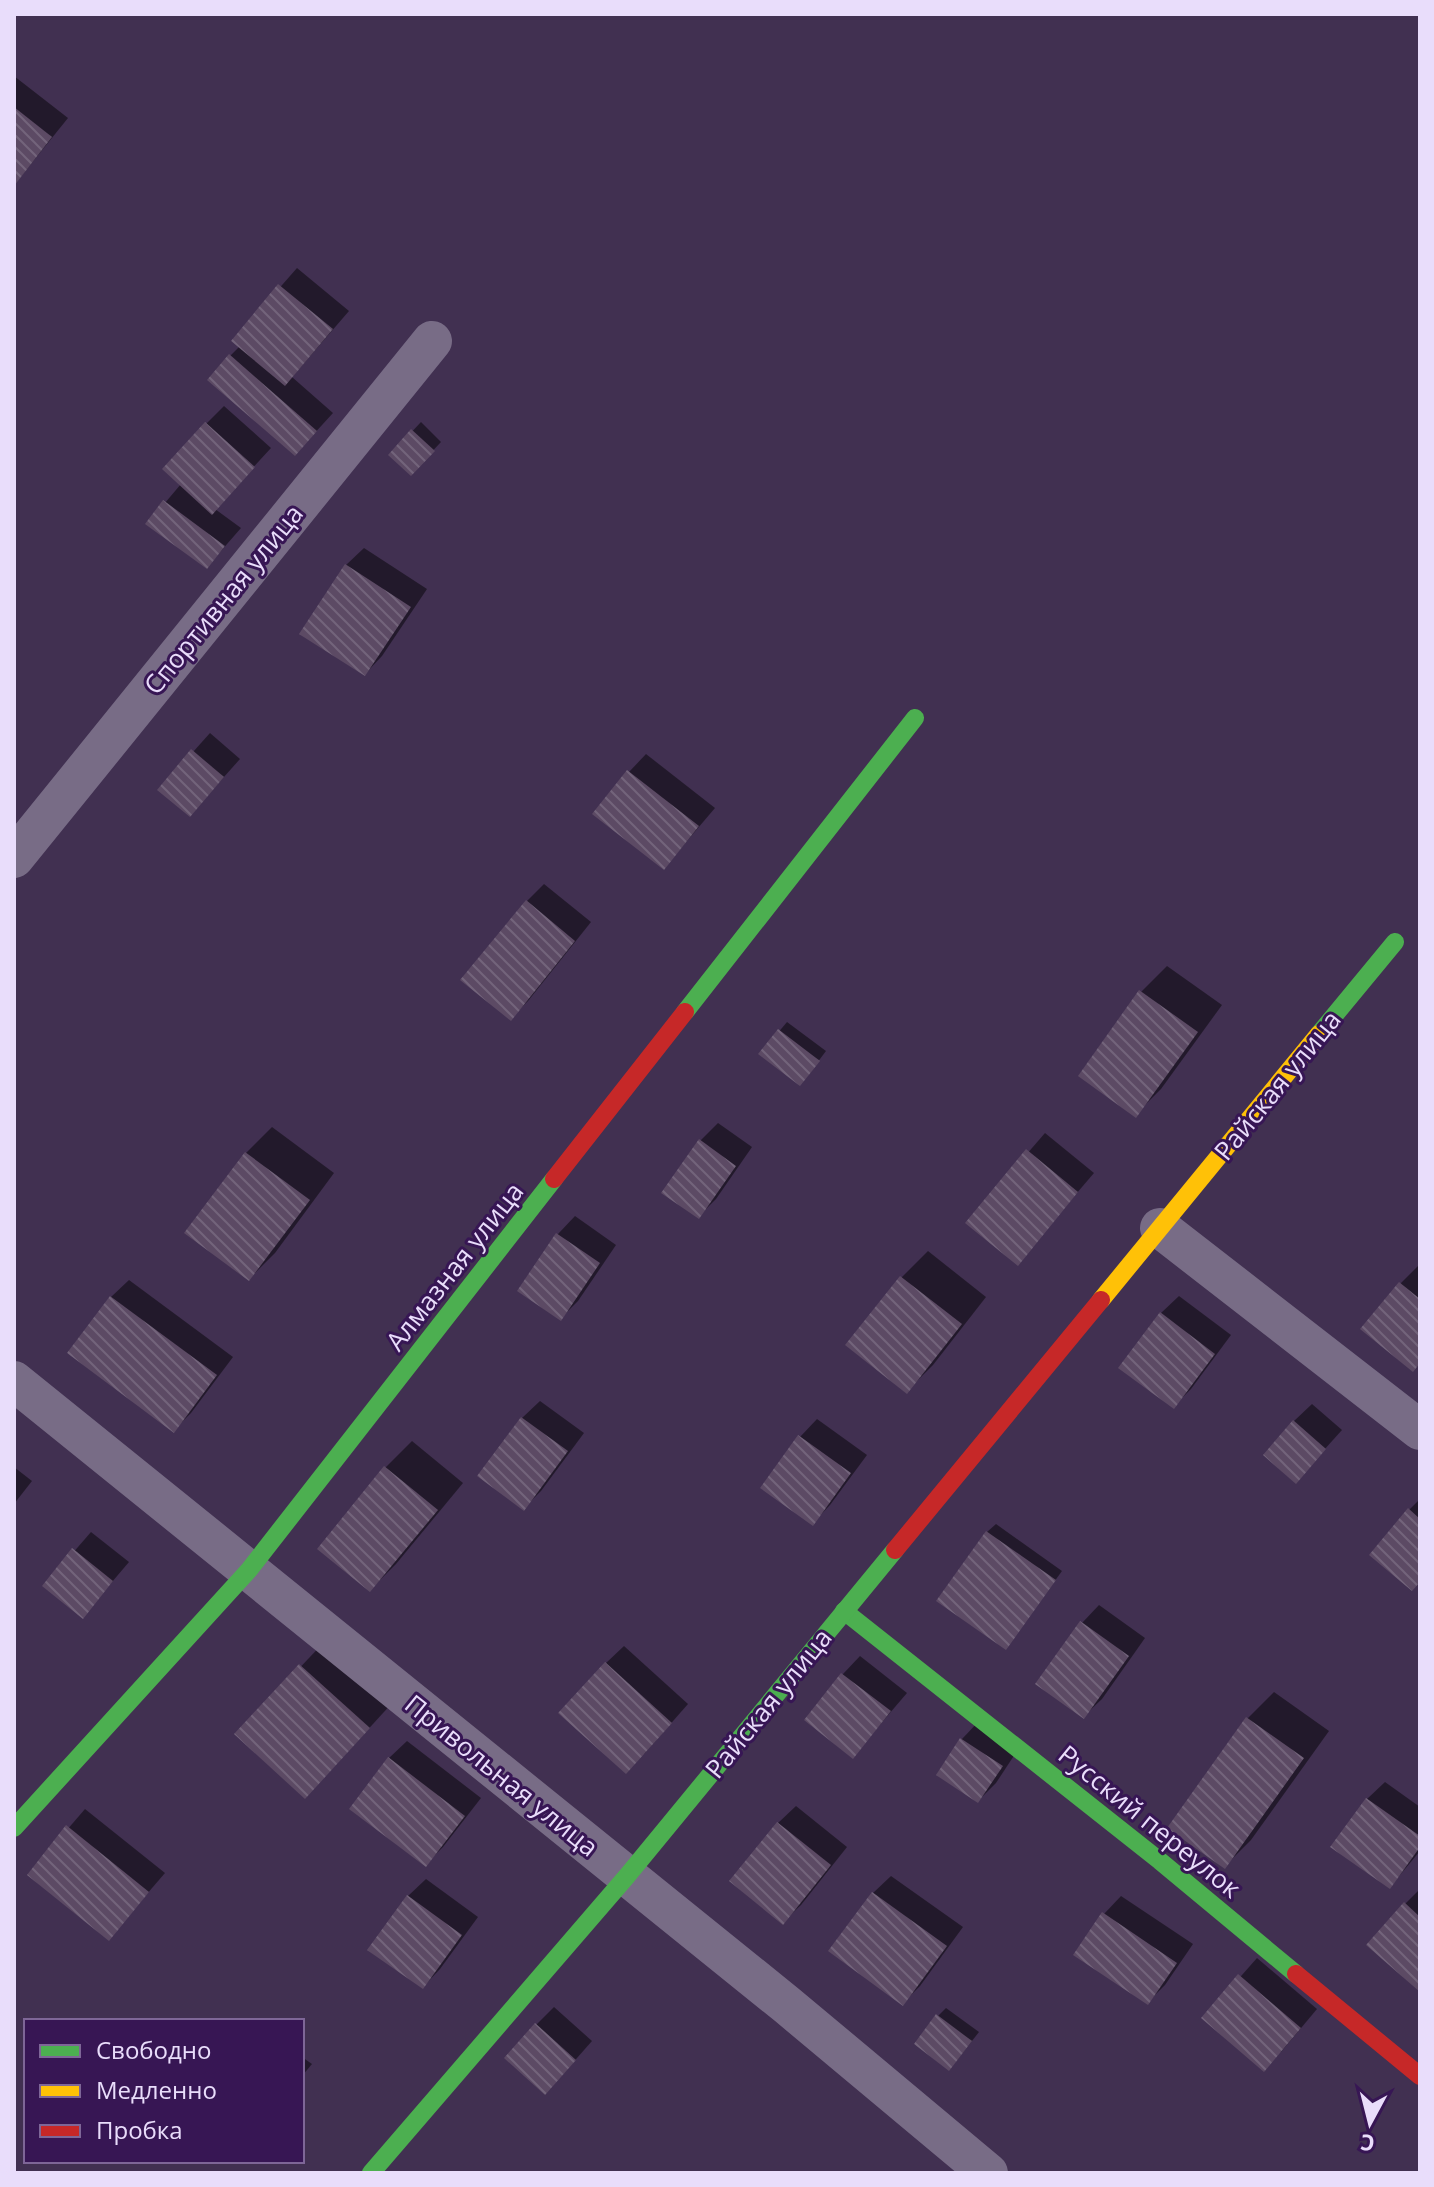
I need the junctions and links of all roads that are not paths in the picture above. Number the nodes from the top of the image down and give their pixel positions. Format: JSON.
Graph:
{"nodes":[{"id":1,"x":432,"y":341,"type":"dead end"},
{"id":2,"x":915,"y":718,"type":"dead end"},
{"id":3,"x":14,"y":858,"type":"edge"},
{"id":4,"x":1395,"y":942,"type":"dead end"},
{"id":5,"x":1160,"y":1228,"type":"junction"},
{"id":6,"x":14,"y":1381,"type":"edge"},
{"id":7,"x":1420,"y":1430,"type":"edge"},
{"id":8,"x":249,"y":1570,"type":"junction"},
{"id":9,"x":844,"y":1611,"type":"junction"},
{"id":10,"x":14,"y":1828,"type":"edge"},
{"id":11,"x":627,"y":1876,"type":"junction"},
{"id":12,"x":1420,"y":2076,"type":"edge"},
{"id":13,"x":371,"y":2173,"type":"edge"},
{"id":14,"x":988,"y":2173,"type":"edge"}],
"edges":[{"from":1,"to":3,"type":"street","name":"Спортивная улица"},
{"from":2,"to":8,"type":"street","name":"Алмазная улица"},
{"from":4,"to":5,"type":"street","name":"Райская улица"},
{"from":5,"to":7,"type":"street"},
{"from":5,"to":9,"type":"street","name":"Райская улица"},
{"from":6,"to":8,"type":"street","name":"Привольная улица"},
{"from":8,"to":10,"type":"street","name":"Алмазная улица"},
{"from":8,"to":11,"type":"street","name":"Привольная улица"},
{"from":9,"to":11,"type":"street","name":"Райская улица"},
{"from":9,"to":12,"type":"street","name":"Русский переулок"},
{"from":11,"to":13,"type":"street","name":"Райская улица"},
{"from":11,"to":14,"type":"street","name":"Привольная улица"}]}
